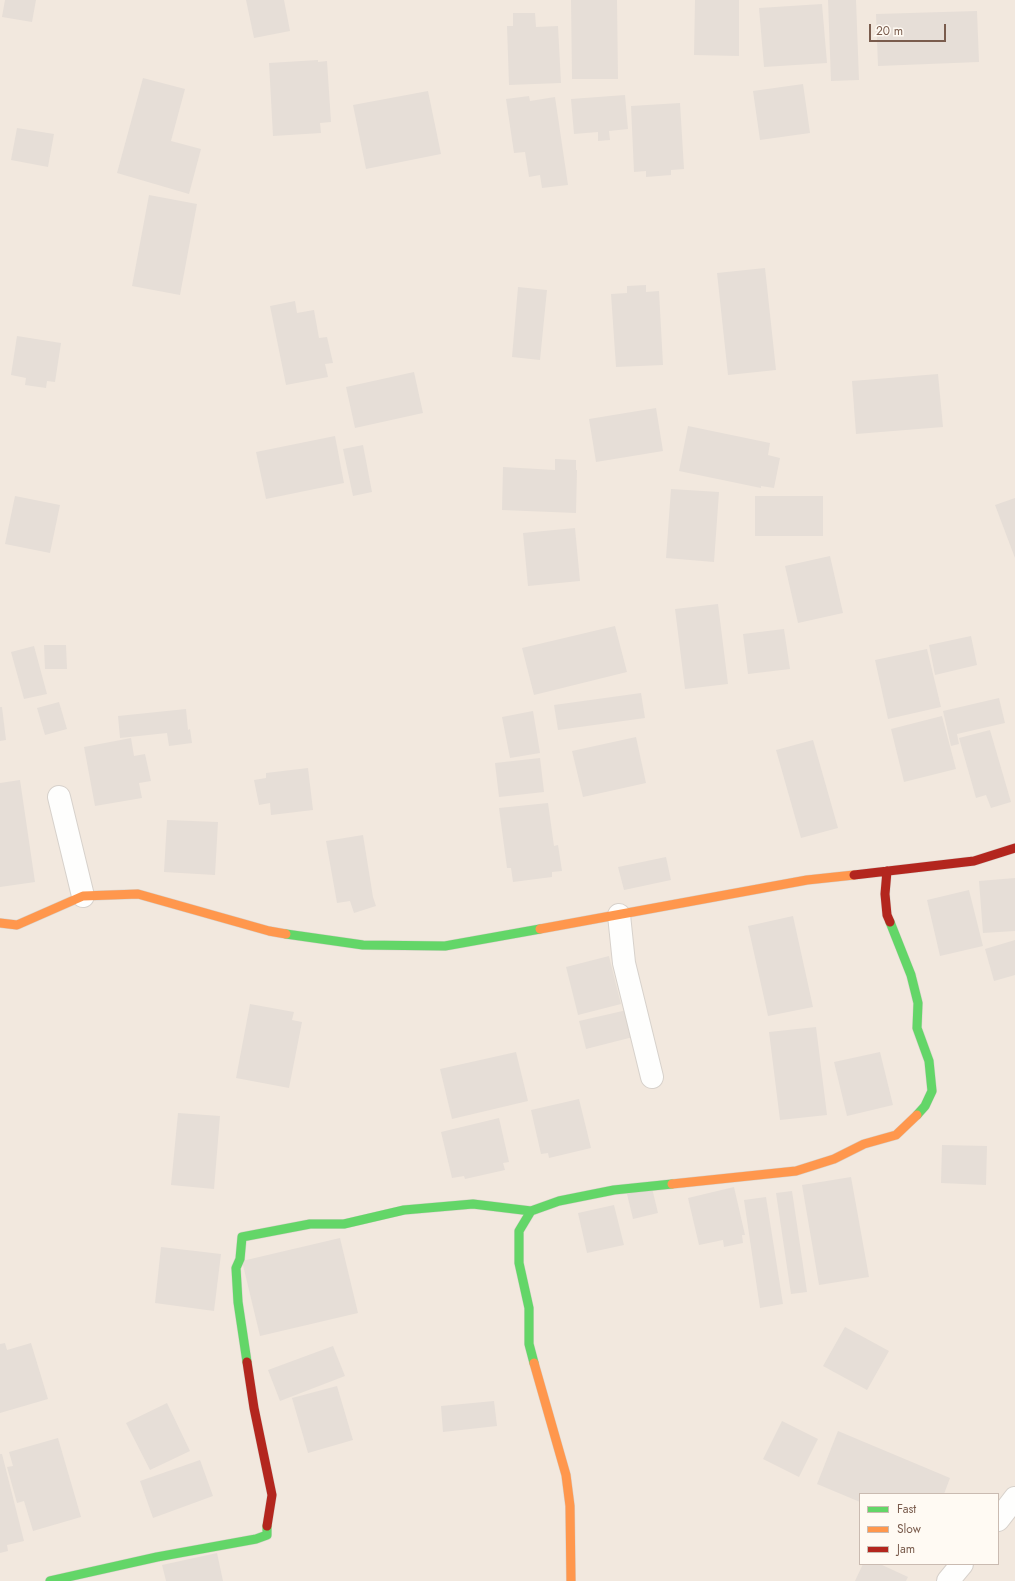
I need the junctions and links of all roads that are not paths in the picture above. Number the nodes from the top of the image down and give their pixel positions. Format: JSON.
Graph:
{"nodes":[{"id":1,"x":59,"y":797,"type":"dead end"},
{"id":2,"x":1015,"y":848,"type":"edge"},
{"id":3,"x":887,"y":871,"type":"junction"},
{"id":4,"x":83,"y":896,"type":"junction"},
{"id":5,"x":619,"y":915,"type":"junction"},
{"id":6,"x":0,"y":923,"type":"edge"},
{"id":7,"x":652,"y":1076,"type":"dead end"},
{"id":8,"x":531,"y":1211,"type":"junction"},
{"id":9,"x":1015,"y":1498,"type":"edge"},
{"id":10,"x":999,"y":1519,"type":"edge"},
{"id":11,"x":961,"y":1565,"type":"edge"},
{"id":12,"x":50,"y":1581,"type":"edge"},
{"id":13,"x":571,"y":1581,"type":"edge"},
{"id":14,"x":948,"y":1581,"type":"edge"}],
"edges":[{"from":1,"to":4,"type":"street"},
{"from":2,"to":3,"type":"street"},
{"from":3,"to":5,"type":"street"},
{"from":3,"to":8,"type":"street"},
{"from":4,"to":5,"type":"street"},
{"from":4,"to":6,"type":"street"},
{"from":5,"to":7,"type":"street"},
{"from":8,"to":12,"type":"street"},
{"from":8,"to":13,"type":"street"},
{"from":9,"to":10,"type":"street"},
{"from":11,"to":14,"type":"street"}]}
